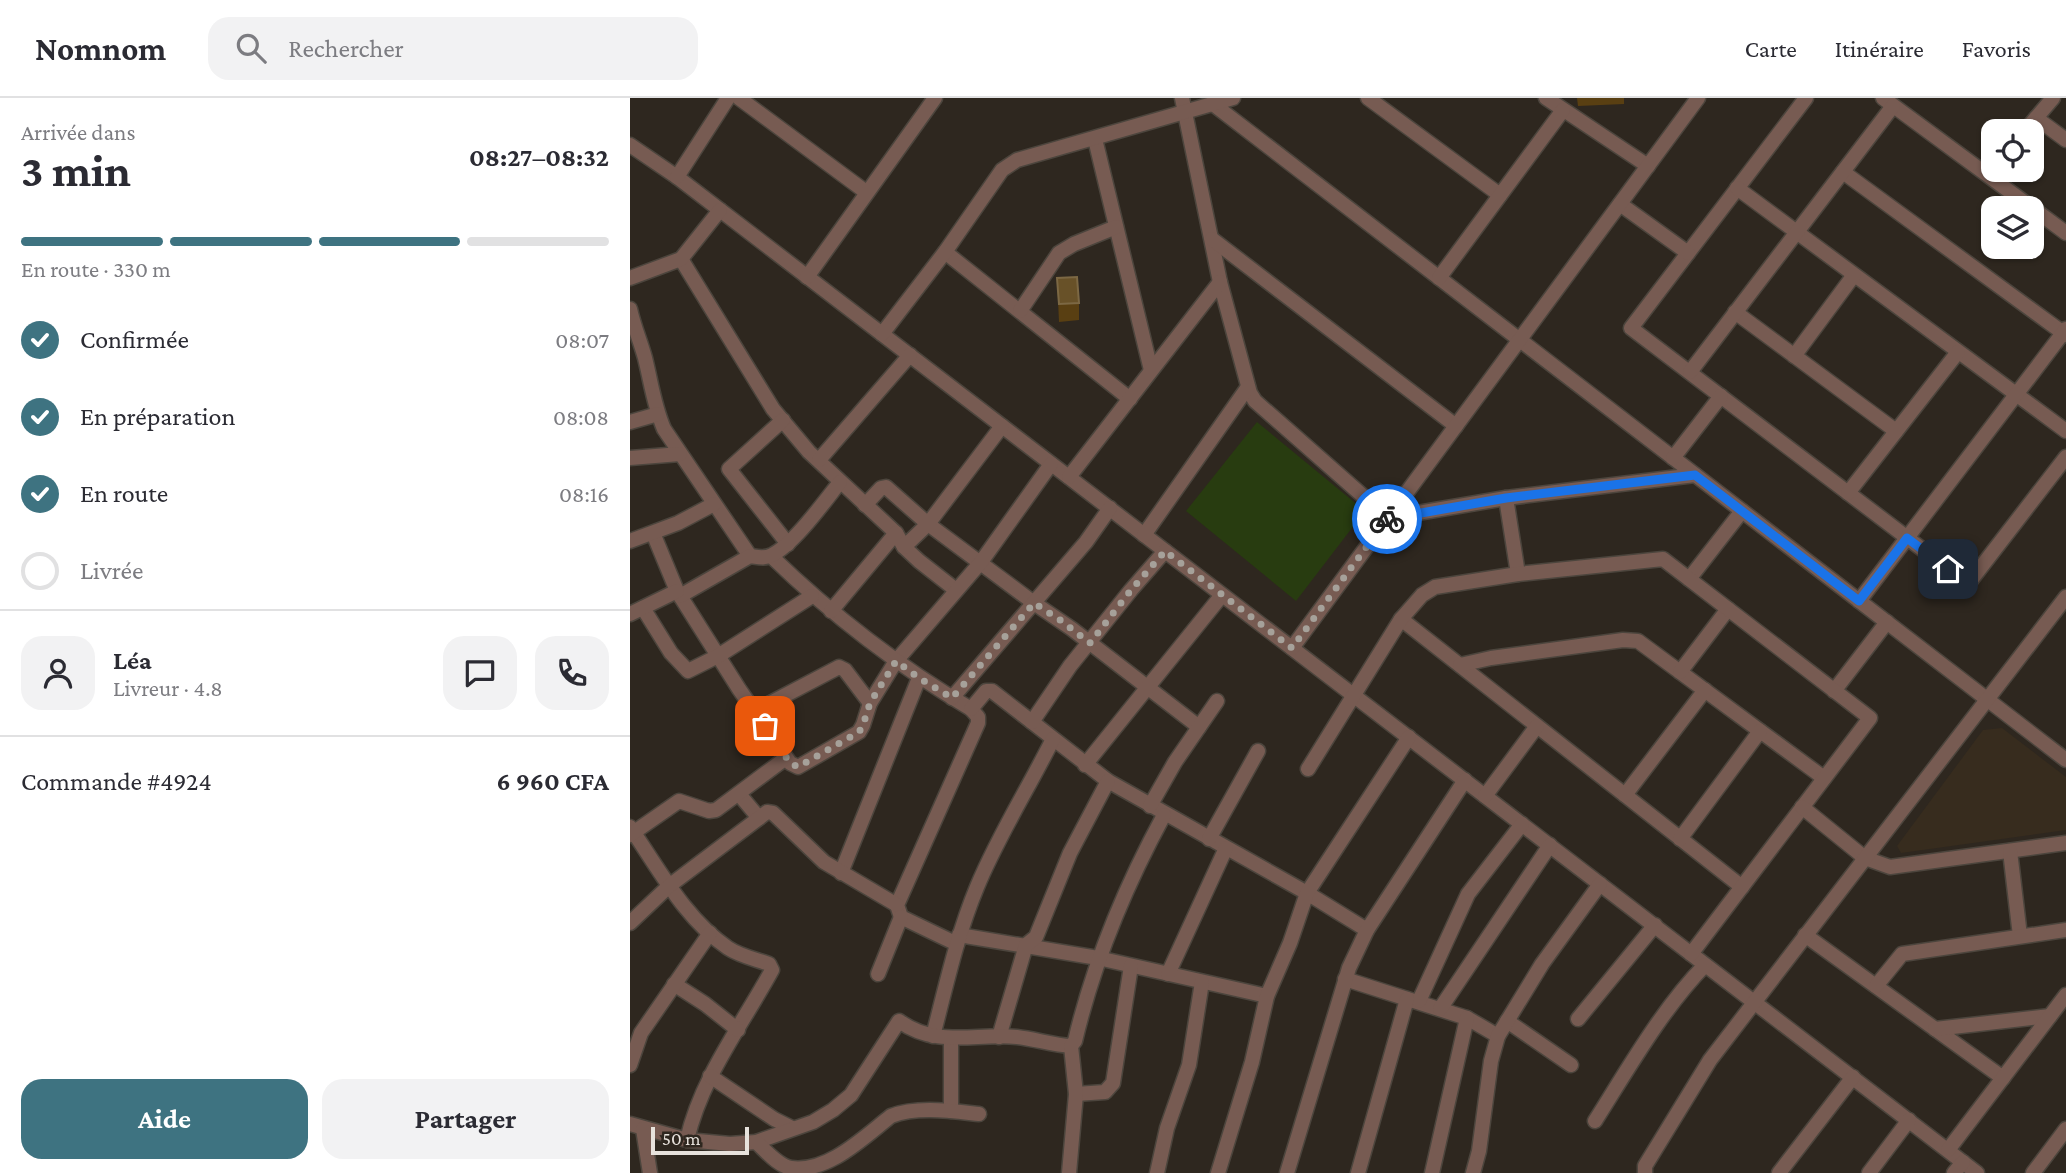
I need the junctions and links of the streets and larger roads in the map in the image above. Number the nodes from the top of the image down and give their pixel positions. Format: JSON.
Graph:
{"nodes":[{"id":1,"x":728,"y":98,"type":"edge"},
{"id":2,"x":739,"y":98,"type":"edge"},
{"id":3,"x":935,"y":98,"type":"edge"},
{"id":4,"x":1182,"y":98,"type":"edge"},
{"id":5,"x":1233,"y":98,"type":"edge"},
{"id":6,"x":1367,"y":98,"type":"edge"},
{"id":7,"x":1546,"y":98,"type":"edge"},
{"id":8,"x":1698,"y":98,"type":"edge"},
{"id":9,"x":1805,"y":98,"type":"edge"},
{"id":10,"x":2053,"y":98,"type":"edge"},
{"id":11,"x":1889,"y":101,"type":"edge"},
{"id":12,"x":1213,"y":104,"type":"junction"},
{"id":13,"x":1563,"y":110,"type":"junction"},
{"id":14,"x":1186,"y":113,"type":"junction"},
{"id":15,"x":2036,"y":118,"type":"joint"},
{"id":16,"x":1095,"y":139,"type":"junction"},
{"id":17,"x":2066,"y":140,"type":"edge"},
{"id":18,"x":630,"y":145,"type":"edge"},
{"id":19,"x":1981,"y":165,"type":"edge"},
{"id":20,"x":1648,"y":166,"type":"junction"},
{"id":21,"x":1843,"y":172,"type":"junction"},
{"id":22,"x":677,"y":177,"type":"junction"},
{"id":23,"x":2003,"y":182,"type":"edge"},
{"id":24,"x":1737,"y":188,"type":"junction"},
{"id":25,"x":866,"y":192,"type":"junction"},
{"id":26,"x":1500,"y":195,"type":"junction"},
{"id":27,"x":1620,"y":204,"type":"junction"},
{"id":28,"x":720,"y":210,"type":"junction"},
{"id":29,"x":1116,"y":227,"type":"junction"},
{"id":30,"x":1797,"y":232,"type":"junction"},
{"id":31,"x":2066,"y":233,"type":"edge"},
{"id":32,"x":1212,"y":239,"type":"junction"},
{"id":33,"x":945,"y":252,"type":"junction"},
{"id":34,"x":1688,"y":253,"type":"junction"},
{"id":35,"x":681,"y":259,"type":"junction"},
{"id":36,"x":1854,"y":275,"type":"junction"},
{"id":37,"x":807,"y":276,"type":"junction"},
{"id":38,"x":630,"y":278,"type":"edge"},
{"id":39,"x":1439,"y":278,"type":"junction"},
{"id":40,"x":1220,"y":282,"type":"junction"},
{"id":41,"x":630,"y":309,"type":"edge"},
{"id":42,"x":1020,"y":311,"type":"junction"},
{"id":43,"x":1735,"y":312,"type":"junction"},
{"id":44,"x":2065,"y":332,"type":"edge"},
{"id":45,"x":882,"y":334,"type":"junction"},
{"id":46,"x":1520,"y":340,"type":"junction"},
{"id":47,"x":1958,"y":352,"type":"junction"},
{"id":48,"x":910,"y":355,"type":"junction"},
{"id":49,"x":1794,"y":356,"type":"junction"},
{"id":50,"x":1152,"y":370,"type":"junction"},
{"id":51,"x":1690,"y":372,"type":"junction"},
{"id":52,"x":1248,"y":387,"type":"junction"},
{"id":53,"x":2016,"y":394,"type":"junction"},
{"id":54,"x":1721,"y":396,"type":"junction"},
{"id":55,"x":1130,"y":398,"type":"junction"},
{"id":56,"x":658,"y":414,"type":"junction"},
{"id":57,"x":783,"y":420,"type":"junction"},
{"id":58,"x":630,"y":422,"type":"edge"},
{"id":59,"x":1002,"y":426,"type":"junction"},
{"id":60,"x":1456,"y":426,"type":"junction"},
{"id":61,"x":1896,"y":430,"type":"junction"},
{"id":62,"x":2066,"y":431,"type":"edge"},
{"id":63,"x":680,"y":454,"type":"junction"},
{"id":64,"x":2066,"y":457,"type":"edge"},
{"id":65,"x":630,"y":458,"type":"edge"},
{"id":66,"x":1673,"y":458,"type":"junction"},
{"id":67,"x":819,"y":460,"type":"junction"},
{"id":68,"x":1051,"y":464,"type":"junction"},
{"id":69,"x":1695,"y":475,"type":"junction"},
{"id":70,"x":1069,"y":477,"type":"junction"},
{"id":71,"x":840,"y":482,"type":"junction"},
{"id":72,"x":1848,"y":493,"type":"junction"},
{"id":73,"x":1506,"y":498,"type":"junction"},
{"id":74,"x":714,"y":504,"type":"junction"},
{"id":75,"x":865,"y":505,"type":"junction"},
{"id":76,"x":1110,"y":508,"type":"junction"},
{"id":77,"x":1742,"y":511,"type":"junction"},
{"id":78,"x":1388,"y":518,"type":"junction"},
{"id":79,"x":929,"y":524,"type":"junction"},
{"id":80,"x":653,"y":533,"type":"junction"},
{"id":81,"x":896,"y":533,"type":"junction"},
{"id":82,"x":1144,"y":535,"type":"junction"},
{"id":83,"x":1907,"y":538,"type":"junction"},
{"id":84,"x":630,"y":541,"type":"edge"},
{"id":85,"x":788,"y":544,"type":"junction"},
{"id":86,"x":904,"y":547,"type":"junction"},
{"id":87,"x":1165,"y":551,"type":"junction"},
{"id":88,"x":750,"y":556,"type":"junction"},
{"id":89,"x":771,"y":556,"type":"junction"},
{"id":90,"x":981,"y":562,"type":"junction"},
{"id":91,"x":1518,"y":574,"type":"junction"},
{"id":92,"x":1689,"y":579,"type":"junction"},
{"id":93,"x":956,"y":590,"type":"junction"},
{"id":94,"x":679,"y":594,"type":"junction"},
{"id":95,"x":1222,"y":594,"type":"junction"},
{"id":96,"x":812,"y":596,"type":"junction"},
{"id":97,"x":2066,"y":597,"type":"edge"},
{"id":98,"x":1859,"y":601,"type":"junction"},
{"id":99,"x":1034,"y":603,"type":"junction"},
{"id":100,"x":1728,"y":609,"type":"junction"},
{"id":101,"x":637,"y":611,"type":"edge"},
{"id":102,"x":831,"y":611,"type":"junction"},
{"id":103,"x":1401,"y":619,"type":"junction"},
{"id":104,"x":1887,"y":622,"type":"junction"},
{"id":105,"x":1090,"y":643,"type":"junction"},
{"id":106,"x":1292,"y":648,"type":"junction"},
{"id":107,"x":718,"y":656,"type":"junction"},
{"id":108,"x":896,"y":661,"type":"junction"},
{"id":109,"x":1460,"y":665,"type":"junction"},
{"id":110,"x":1680,"y":672,"type":"junction"},
{"id":111,"x":919,"y":678,"type":"junction"},
{"id":112,"x":1147,"y":688,"type":"junction"},
{"id":113,"x":1704,"y":690,"type":"junction"},
{"id":114,"x":1834,"y":691,"type":"junction"},
{"id":115,"x":1355,"y":696,"type":"junction"},
{"id":116,"x":952,"y":698,"type":"junction"},
{"id":117,"x":1987,"y":699,"type":"junction"},
{"id":118,"x":1217,"y":701,"type":"dead end"},
{"id":119,"x":870,"y":703,"type":"junction"},
{"id":120,"x":971,"y":709,"type":"junction"},
{"id":121,"x":755,"y":711,"type":"junction"},
{"id":122,"x":1032,"y":722,"type":"junction"},
{"id":123,"x":1537,"y":726,"type":"junction"},
{"id":124,"x":1199,"y":727,"type":"junction"},
{"id":125,"x":1760,"y":731,"type":"junction"},
{"id":126,"x":1409,"y":737,"type":"junction"},
{"id":127,"x":1053,"y":739,"type":"junction"},
{"id":128,"x":1258,"y":751,"type":"dead end"},
{"id":129,"x":786,"y":758,"type":"junction"},
{"id":130,"x":2066,"y":760,"type":"edge"},
{"id":131,"x":1085,"y":765,"type":"junction"},
{"id":132,"x":1307,"y":769,"type":"dead end"},
{"id":133,"x":1824,"y":778,"type":"junction"},
{"id":134,"x":1465,"y":780,"type":"junction"},
{"id":135,"x":1108,"y":781,"type":"junction"},
{"id":136,"x":739,"y":794,"type":"junction"},
{"id":137,"x":1625,"y":795,"type":"junction"},
{"id":138,"x":1485,"y":796,"type":"junction"},
{"id":139,"x":1150,"y":806,"type":"junction"},
{"id":140,"x":1802,"y":807,"type":"junction"},
{"id":141,"x":1164,"y":815,"type":"junction"},
{"id":142,"x":759,"y":818,"type":"junction"},
{"id":143,"x":1522,"y":824,"type":"junction"},
{"id":144,"x":631,"y":831,"type":"edge"},
{"id":145,"x":1209,"y":839,"type":"junction"},
{"id":146,"x":1680,"y":839,"type":"junction"},
{"id":147,"x":2066,"y":843,"type":"edge"},
{"id":148,"x":1550,"y":845,"type":"junction"},
{"id":149,"x":1226,"y":848,"type":"junction"},
{"id":150,"x":2010,"y":851,"type":"junction"},
{"id":151,"x":1865,"y":858,"type":"junction"},
{"id":152,"x":841,"y":873,"type":"junction"},
{"id":153,"x":1600,"y":884,"type":"junction"},
{"id":154,"x":669,"y":886,"type":"junction"},
{"id":155,"x":1742,"y":887,"type":"junction"},
{"id":156,"x":1307,"y":893,"type":"junction"},
{"id":157,"x":899,"y":911,"type":"junction"},
{"id":158,"x":630,"y":923,"type":"edge"},
{"id":159,"x":1655,"y":925,"type":"junction"},
{"id":160,"x":1367,"y":930,"type":"junction"},
{"id":161,"x":2066,"y":930,"type":"edge"},
{"id":162,"x":710,"y":933,"type":"junction"},
{"id":163,"x":1805,"y":935,"type":"junction"},
{"id":164,"x":2020,"y":936,"type":"junction"},
{"id":165,"x":958,"y":940,"type":"junction"},
{"id":166,"x":1026,"y":945,"type":"junction"},
{"id":167,"x":1691,"y":954,"type":"junction"},
{"id":168,"x":1098,"y":958,"type":"junction"},
{"id":169,"x":1705,"y":965,"type":"junction"},
{"id":170,"x":1132,"y":966,"type":"junction"},
{"id":171,"x":878,"y":974,"type":"dead end"},
{"id":172,"x":1168,"y":974,"type":"junction"},
{"id":173,"x":1345,"y":979,"type":"junction"},
{"id":174,"x":1202,"y":982,"type":"junction"},
{"id":175,"x":674,"y":984,"type":"junction"},
{"id":176,"x":1876,"y":986,"type":"junction"},
{"id":177,"x":2066,"y":995,"type":"edge"},
{"id":178,"x":1267,"y":996,"type":"junction"},
{"id":179,"x":1413,"y":1000,"type":"junction"},
{"id":180,"x":1754,"y":1001,"type":"junction"},
{"id":181,"x":1440,"y":1009,"type":"junction"},
{"id":182,"x":2050,"y":1016,"type":"junction"},
{"id":183,"x":1467,"y":1018,"type":"junction"},
{"id":184,"x":1578,"y":1019,"type":"dead end"},
{"id":185,"x":1507,"y":1021,"type":"junction"},
{"id":186,"x":1935,"y":1029,"type":"junction"},
{"id":187,"x":738,"y":1030,"type":"junction"},
{"id":188,"x":933,"y":1036,"type":"junction"},
{"id":189,"x":1498,"y":1036,"type":"junction"},
{"id":190,"x":999,"y":1037,"type":"junction"},
{"id":191,"x":951,"y":1038,"type":"junction"},
{"id":192,"x":1071,"y":1046,"type":"junction"},
{"id":193,"x":630,"y":1065,"type":"edge"},
{"id":194,"x":1571,"y":1065,"type":"dead end"},
{"id":195,"x":710,"y":1076,"type":"junction"},
{"id":196,"x":1853,"y":1077,"type":"junction"},
{"id":197,"x":2003,"y":1078,"type":"junction"},
{"id":198,"x":1076,"y":1094,"type":"junction"},
{"id":199,"x":951,"y":1111,"type":"junction"},
{"id":200,"x":979,"y":1114,"type":"dead end"},
{"id":201,"x":1595,"y":1121,"type":"dead end"},
{"id":202,"x":1909,"y":1121,"type":"junction"},
{"id":203,"x":637,"y":1126,"type":"edge"},
{"id":204,"x":792,"y":1128,"type":"junction"},
{"id":205,"x":2066,"y":1129,"type":"edge"},
{"id":206,"x":687,"y":1140,"type":"junction"},
{"id":207,"x":756,"y":1142,"type":"junction"},
{"id":208,"x":1948,"y":1150,"type":"junction"},
{"id":209,"x":1959,"y":1167,"type":"edge"},
{"id":210,"x":1221,"y":1172,"type":"edge"},
{"id":211,"x":650,"y":1173,"type":"edge"},
{"id":212,"x":1069,"y":1173,"type":"edge"},
{"id":213,"x":1157,"y":1173,"type":"edge"},
{"id":214,"x":1287,"y":1173,"type":"edge"},
{"id":215,"x":1358,"y":1173,"type":"edge"},
{"id":216,"x":1433,"y":1173,"type":"edge"},
{"id":217,"x":1473,"y":1173,"type":"edge"},
{"id":218,"x":1645,"y":1173,"type":"edge"},
{"id":219,"x":1779,"y":1173,"type":"edge"},
{"id":220,"x":1869,"y":1173,"type":"edge"},
{"id":221,"x":1977,"y":1173,"type":"edge"},
{"id":222,"x":2033,"y":1173,"type":"edge"}],
"edges":[{"from":1,"to":22,"type":"street"},
{"from":2,"to":25,"type":"street"},
{"from":3,"to":25,"type":"street"},
{"from":4,"to":14,"type":"street"},
{"from":5,"to":12,"type":"street"},
{"from":6,"to":26,"type":"street"},
{"from":7,"to":13,"type":"street"},
{"from":8,"to":20,"type":"street"},
{"from":9,"to":24,"type":"street"},
{"from":10,"to":15,"type":"street"},
{"from":11,"to":19,"type":"street"},
{"from":11,"to":21,"type":"street"},
{"from":12,"to":14,"type":"street"},
{"from":12,"to":39,"type":"street"},
{"from":13,"to":20,"type":"street"},
{"from":13,"to":26,"type":"street"},
{"from":14,"to":16,"type":"street"},
{"from":14,"to":32,"type":"street"},
{"from":15,"to":17,"type":"street"},
{"from":16,"to":29,"type":"street"},
{"from":16,"to":33,"type":"street"},
{"from":18,"to":22,"type":"street"},
{"from":20,"to":27,"type":"street"},
{"from":21,"to":30,"type":"street"},
{"from":21,"to":44,"type":"street"},
{"from":22,"to":28,"type":"street"},
{"from":23,"to":31,"type":"street"},
{"from":24,"to":30,"type":"street"},
{"from":24,"to":34,"type":"street"},
{"from":25,"to":37,"type":"street"},
{"from":26,"to":39,"type":"street"},
{"from":27,"to":34,"type":"street"},
{"from":27,"to":46,"type":"street"},
{"from":28,"to":35,"type":"street"},
{"from":28,"to":37,"type":"street"},
{"from":29,"to":42,"type":"street"},
{"from":29,"to":50,"type":"street"},
{"from":30,"to":36,"type":"street"},
{"from":30,"to":43,"type":"street"},
{"from":32,"to":40,"type":"street"},
{"from":32,"to":60,"type":"street"},
{"from":33,"to":42,"type":"street"},
{"from":33,"to":45,"type":"street"},
{"from":34,"to":51,"type":"street"},
{"from":35,"to":38,"type":"street"},
{"from":35,"to":57,"type":"street"},
{"from":36,"to":47,"type":"street"},
{"from":36,"to":49,"type":"street"},
{"from":37,"to":45,"type":"street"},
{"from":39,"to":46,"type":"street"},
{"from":40,"to":50,"type":"street"},
{"from":40,"to":52,"type":"street"},
{"from":41,"to":56,"type":"street"},
{"from":42,"to":55,"type":"street"},
{"from":43,"to":49,"type":"street"},
{"from":43,"to":51,"type":"street"},
{"from":44,"to":53,"type":"street"},
{"from":45,"to":48,"type":"street"},
{"from":46,"to":60,"type":"street"},
{"from":46,"to":66,"type":"street"},
{"from":47,"to":53,"type":"street"},
{"from":47,"to":61,"type":"street"},
{"from":48,"to":59,"type":"street"},
{"from":48,"to":67,"type":"street"},
{"from":49,"to":61,"type":"street"},
{"from":50,"to":55,"type":"street"},
{"from":51,"to":54,"type":"street"},
{"from":52,"to":78,"type":"street"},
{"from":52,"to":82,"type":"street"},
{"from":53,"to":62,"type":"street"},
{"from":53,"to":83,"type":"street"},
{"from":54,"to":66,"type":"street"},
{"from":54,"to":72,"type":"street"},
{"from":55,"to":70,"type":"street"},
{"from":56,"to":58,"type":"street"},
{"from":56,"to":63,"type":"street"},
{"from":57,"to":67,"type":"street"},
{"from":57,"to":85,"type":"street"},
{"from":59,"to":68,"type":"street"},
{"from":59,"to":79,"type":"street"},
{"from":60,"to":78,"type":"street"},
{"from":61,"to":72,"type":"street"},
{"from":63,"to":65,"type":"street"},
{"from":63,"to":74,"type":"street"},
{"from":64,"to":83,"type":"street"},
{"from":66,"to":69,"type":"street"},
{"from":67,"to":71,"type":"street"},
{"from":68,"to":70,"type":"street"},
{"from":68,"to":90,"type":"street"},
{"from":69,"to":73,"type":"street"},
{"from":69,"to":77,"type":"street"},
{"from":70,"to":76,"type":"street"},
{"from":71,"to":75,"type":"street"},
{"from":71,"to":85,"type":"street"},
{"from":72,"to":83,"type":"street"},
{"from":73,"to":78,"type":"street"},
{"from":73,"to":91,"type":"street"},
{"from":74,"to":80,"type":"street"},
{"from":74,"to":88,"type":"street"},
{"from":75,"to":79,"type":"street"},
{"from":75,"to":81,"type":"street"},
{"from":76,"to":82,"type":"street"},
{"from":76,"to":99,"type":"street"},
{"from":77,"to":92,"type":"street"},
{"from":77,"to":98,"type":"street"},
{"from":78,"to":106,"type":"street"},
{"from":79,"to":86,"type":"street"},
{"from":79,"to":90,"type":"street"},
{"from":80,"to":84,"type":"street"},
{"from":80,"to":94,"type":"street"},
{"from":81,"to":86,"type":"street"},
{"from":81,"to":102,"type":"street"},
{"from":82,"to":87,"type":"street"},
{"from":83,"to":98,"type":"street"},
{"from":85,"to":89,"type":"street"},
{"from":86,"to":93,"type":"street"},
{"from":87,"to":95,"type":"street"},
{"from":87,"to":105,"type":"street"},
{"from":88,"to":89,"type":"street"},
{"from":88,"to":94,"type":"street"},
{"from":89,"to":96,"type":"street"},
{"from":90,"to":93,"type":"street"},
{"from":90,"to":99,"type":"street"},
{"from":91,"to":92,"type":"street"},
{"from":91,"to":103,"type":"street"},
{"from":92,"to":100,"type":"street"},
{"from":93,"to":108,"type":"street"},
{"from":94,"to":101,"type":"street"},
{"from":94,"to":107,"type":"street"},
{"from":95,"to":106,"type":"street"},
{"from":95,"to":112,"type":"street"},
{"from":96,"to":102,"type":"street"},
{"from":96,"to":107,"type":"street"},
{"from":97,"to":117,"type":"street"},
{"from":98,"to":104,"type":"street"},
{"from":99,"to":105,"type":"street"},
{"from":99,"to":116,"type":"street"},
{"from":100,"to":110,"type":"street"},
{"from":100,"to":114,"type":"street"},
{"from":101,"to":107,"type":"street"},
{"from":102,"to":108,"type":"street"},
{"from":103,"to":109,"type":"street"},
{"from":103,"to":115,"type":"street"},
{"from":104,"to":114,"type":"street"},
{"from":104,"to":117,"type":"street"},
{"from":105,"to":112,"type":"street"},
{"from":105,"to":122,"type":"street"},
{"from":106,"to":115,"type":"street"},
{"from":107,"to":121,"type":"street"},
{"from":108,"to":111,"type":"street"},
{"from":108,"to":119,"type":"street"},
{"from":109,"to":110,"type":"street"},
{"from":109,"to":123,"type":"street"},
{"from":110,"to":113,"type":"street"},
{"from":111,"to":116,"type":"street"},
{"from":111,"to":152,"type":"street"},
{"from":112,"to":124,"type":"street"},
{"from":112,"to":131,"type":"street"},
{"from":113,"to":125,"type":"street"},
{"from":113,"to":137,"type":"street"},
{"from":114,"to":133,"type":"street"},
{"from":115,"to":126,"type":"street"},
{"from":115,"to":132,"type":"street"},
{"from":116,"to":120,"type":"street"},
{"from":117,"to":130,"type":"street"},
{"from":117,"to":151,"type":"street"},
{"from":118,"to":124,"type":"street"},
{"from":119,"to":121,"type":"street"},
{"from":119,"to":129,"type":"street"},
{"from":120,"to":122,"type":"street"},
{"from":120,"to":157,"type":"street"},
{"from":121,"to":129,"type":"street"},
{"from":122,"to":127,"type":"street"},
{"from":123,"to":137,"type":"street"},
{"from":123,"to":138,"type":"street"},
{"from":124,"to":139,"type":"street"},
{"from":125,"to":133,"type":"street"},
{"from":125,"to":146,"type":"street"},
{"from":126,"to":134,"type":"street"},
{"from":126,"to":156,"type":"street"},
{"from":127,"to":131,"type":"street"},
{"from":127,"to":165,"type":"street"},
{"from":128,"to":145,"type":"street"},
{"from":129,"to":136,"type":"street"},
{"from":131,"to":135,"type":"street"},
{"from":133,"to":140,"type":"street"},
{"from":134,"to":138,"type":"street"},
{"from":134,"to":160,"type":"street"},
{"from":135,"to":139,"type":"street"},
{"from":135,"to":166,"type":"street"},
{"from":136,"to":142,"type":"street"},
{"from":136,"to":144,"type":"street"},
{"from":137,"to":146,"type":"street"},
{"from":138,"to":143,"type":"street"},
{"from":139,"to":141,"type":"street"},
{"from":140,"to":151,"type":"street"},
{"from":140,"to":155,"type":"street"},
{"from":141,"to":145,"type":"street"},
{"from":141,"to":168,"type":"street"},
{"from":142,"to":152,"type":"street"},
{"from":142,"to":154,"type":"street"},
{"from":143,"to":148,"type":"street"},
{"from":143,"to":179,"type":"street"},
{"from":144,"to":154,"type":"street"},
{"from":145,"to":149,"type":"street"},
{"from":146,"to":155,"type":"street"},
{"from":147,"to":150,"type":"street"},
{"from":148,"to":153,"type":"street"},
{"from":148,"to":181,"type":"street"},
{"from":149,"to":156,"type":"street"},
{"from":149,"to":172,"type":"street"},
{"from":150,"to":151,"type":"street"},
{"from":150,"to":164,"type":"street"},
{"from":151,"to":163,"type":"street"},
{"from":152,"to":157,"type":"street"},
{"from":153,"to":159,"type":"street"},
{"from":153,"to":185,"type":"street"},
{"from":154,"to":158,"type":"street"},
{"from":154,"to":162,"type":"street"},
{"from":155,"to":167,"type":"street"},
{"from":156,"to":160,"type":"street"},
{"from":156,"to":178,"type":"street"},
{"from":157,"to":165,"type":"street"},
{"from":157,"to":171,"type":"street"},
{"from":159,"to":167,"type":"street"},
{"from":159,"to":184,"type":"street"},
{"from":160,"to":173,"type":"street"},
{"from":161,"to":164,"type":"street"},
{"from":162,"to":175,"type":"street"},
{"from":162,"to":187,"type":"street"},
{"from":163,"to":176,"type":"street"},
{"from":163,"to":180,"type":"street"},
{"from":164,"to":176,"type":"street"},
{"from":165,"to":166,"type":"street"},
{"from":165,"to":188,"type":"street"},
{"from":166,"to":168,"type":"street"},
{"from":166,"to":190,"type":"street"},
{"from":167,"to":169,"type":"street"},
{"from":168,"to":170,"type":"street"},
{"from":168,"to":192,"type":"street"},
{"from":169,"to":180,"type":"street"},
{"from":169,"to":201,"type":"street"},
{"from":170,"to":172,"type":"street"},
{"from":170,"to":198,"type":"street"},
{"from":172,"to":174,"type":"street"},
{"from":173,"to":179,"type":"street"},
{"from":173,"to":214,"type":"street"},
{"from":174,"to":178,"type":"street"},
{"from":174,"to":213,"type":"street"},
{"from":175,"to":187,"type":"street"},
{"from":175,"to":193,"type":"street"},
{"from":176,"to":186,"type":"street"},
{"from":177,"to":182,"type":"street"},
{"from":178,"to":210,"type":"street"},
{"from":179,"to":181,"type":"street"},
{"from":179,"to":215,"type":"street"},
{"from":180,"to":196,"type":"street"},
{"from":180,"to":218,"type":"street"},
{"from":181,"to":183,"type":"street"},
{"from":182,"to":186,"type":"street"},
{"from":182,"to":197,"type":"street"},
{"from":183,"to":189,"type":"street"},
{"from":183,"to":216,"type":"street"},
{"from":185,"to":189,"type":"street"},
{"from":185,"to":194,"type":"street"},
{"from":186,"to":197,"type":"street"},
{"from":187,"to":195,"type":"street"},
{"from":188,"to":191,"type":"street"},
{"from":188,"to":204,"type":"street"},
{"from":189,"to":217,"type":"street"},
{"from":190,"to":191,"type":"street"},
{"from":190,"to":192,"type":"street"},
{"from":191,"to":199,"type":"street"},
{"from":192,"to":198,"type":"street"},
{"from":195,"to":204,"type":"street"},
{"from":195,"to":206,"type":"street"},
{"from":196,"to":202,"type":"street"},
{"from":196,"to":219,"type":"street"},
{"from":197,"to":208,"type":"street"},
{"from":198,"to":212,"type":"street"},
{"from":199,"to":200,"type":"street"},
{"from":199,"to":207,"type":"street"},
{"from":202,"to":208,"type":"street"},
{"from":202,"to":220,"type":"street"},
{"from":203,"to":206,"type":"street"},
{"from":203,"to":211,"type":"street"},
{"from":204,"to":207,"type":"street"},
{"from":205,"to":222,"type":"street"},
{"from":206,"to":207,"type":"street"},
{"from":208,"to":209,"type":"street"},
{"from":209,"to":221,"type":"street"}]}
